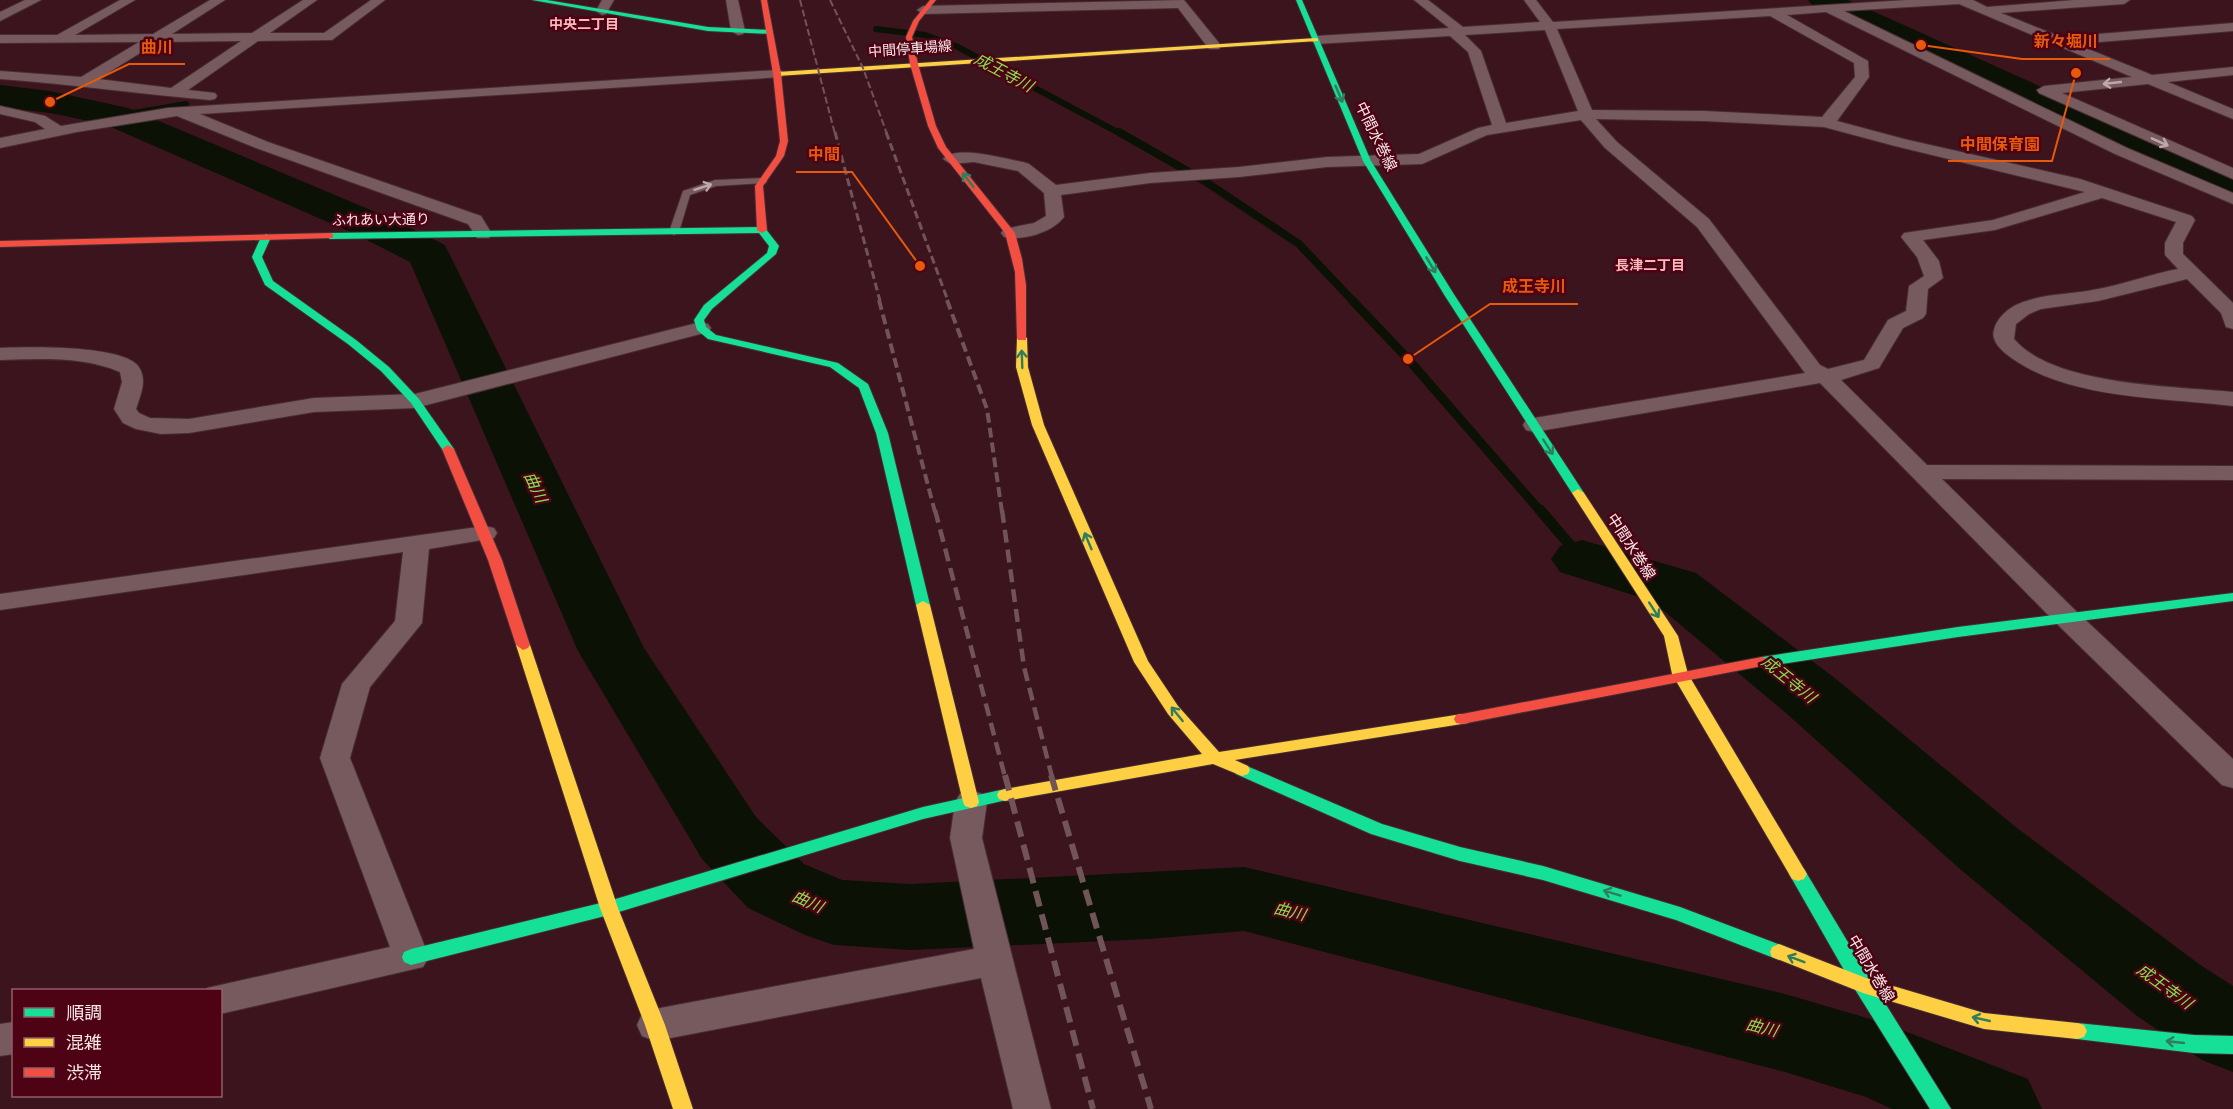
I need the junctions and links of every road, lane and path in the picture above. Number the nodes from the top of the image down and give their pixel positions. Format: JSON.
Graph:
{"nodes":[{"id":1,"x":35,"y":0,"type":"edge"},
{"id":2,"x":129,"y":0,"type":"edge"},
{"id":3,"x":219,"y":0,"type":"edge"},
{"id":4,"x":311,"y":0,"type":"edge"},
{"id":5,"x":379,"y":0,"type":"edge"},
{"id":6,"x":536,"y":0,"type":"edge"},
{"id":7,"x":732,"y":0,"type":"edge"},
{"id":8,"x":764,"y":0,"type":"edge"},
{"id":9,"x":1299,"y":0,"type":"edge"},
{"id":10,"x":1420,"y":0,"type":"edge"},
{"id":11,"x":1530,"y":0,"type":"edge"},
{"id":12,"x":1809,"y":0,"type":"edge"},
{"id":13,"x":1962,"y":0,"type":"edge"},
{"id":14,"x":1967,"y":0,"type":"edge"},
{"id":15,"x":2124,"y":0,"type":"edge"},
{"id":16,"x":1179,"y":2,"type":"edge"},
{"id":17,"x":1028,"y":4,"type":"edge"},
{"id":18,"x":605,"y":5,"type":"edge"},
{"id":19,"x":928,"y":5,"type":"edge"},
{"id":20,"x":1832,"y":6,"type":"edge"},
{"id":21,"x":1983,"y":11,"type":"junction"},
{"id":22,"x":1774,"y":13,"type":"junction"},
{"id":23,"x":0,"y":17,"type":"edge"},
{"id":24,"x":1024,"y":22,"type":"dead end"},
{"id":25,"x":1549,"y":25,"type":"junction"},
{"id":26,"x":2233,"y":27,"type":"edge"},
{"id":27,"x":738,"y":31,"type":"junction"},
{"id":28,"x":1453,"y":31,"type":"junction"},
{"id":29,"x":770,"y":32,"type":"junction"},
{"id":30,"x":157,"y":37,"type":"junction"},
{"id":31,"x":256,"y":37,"type":"junction"},
{"id":32,"x":59,"y":38,"type":"junction"},
{"id":33,"x":0,"y":39,"type":"edge"},
{"id":34,"x":1316,"y":40,"type":"junction"},
{"id":35,"x":2058,"y":42,"type":"junction"},
{"id":36,"x":1214,"y":46,"type":"junction"},
{"id":37,"x":914,"y":64,"type":"junction"},
{"id":38,"x":2233,"y":72,"type":"edge"},
{"id":39,"x":777,"y":74,"type":"junction"},
{"id":40,"x":0,"y":75,"type":"edge"},
{"id":41,"x":2148,"y":79,"type":"junction"},
{"id":42,"x":84,"y":81,"type":"junction"},
{"id":43,"x":173,"y":93,"type":"junction"},
{"id":44,"x":206,"y":108,"type":"junction"},
{"id":45,"x":0,"y":110,"type":"edge"},
{"id":46,"x":173,"y":111,"type":"junction"},
{"id":47,"x":1588,"y":114,"type":"junction"},
{"id":48,"x":2233,"y":114,"type":"edge"},
{"id":49,"x":1825,"y":122,"type":"junction"},
{"id":50,"x":1501,"y":129,"type":"junction"},
{"id":51,"x":58,"y":131,"type":"junction"},
{"id":52,"x":0,"y":143,"type":"edge"},
{"id":53,"x":951,"y":159,"type":"junction"},
{"id":54,"x":1367,"y":161,"type":"junction"},
{"id":55,"x":2233,"y":174,"type":"edge"},
{"id":56,"x":763,"y":181,"type":"junction"},
{"id":57,"x":1052,"y":192,"type":"junction"},
{"id":58,"x":2104,"y":192,"type":"junction"},
{"id":59,"x":2233,"y":202,"type":"edge"},
{"id":60,"x":2173,"y":214,"type":"junction"},
{"id":61,"x":762,"y":230,"type":"junction"},
{"id":62,"x":674,"y":232,"type":"junction"},
{"id":63,"x":1010,"y":233,"type":"junction"},
{"id":64,"x":483,"y":234,"type":"junction"},
{"id":65,"x":266,"y":237,"type":"junction"},
{"id":66,"x":0,"y":244,"type":"edge"},
{"id":67,"x":2191,"y":273,"type":"junction"},
{"id":68,"x":2233,"y":323,"type":"edge"},
{"id":69,"x":701,"y":328,"type":"junction"},
{"id":70,"x":0,"y":354,"type":"edge"},
{"id":71,"x":1825,"y":376,"type":"junction"},
{"id":72,"x":2233,"y":399,"type":"edge"},
{"id":73,"x":415,"y":401,"type":"junction"},
{"id":74,"x":1534,"y":425,"type":"junction"},
{"id":75,"x":1921,"y":472,"type":"junction"},
{"id":76,"x":2233,"y":473,"type":"edge"},
{"id":77,"x":484,"y":533,"type":"junction"},
{"id":78,"x":417,"y":542,"type":"junction"},
{"id":79,"x":2233,"y":597,"type":"edge"},
{"id":80,"x":0,"y":602,"type":"edge"},
{"id":81,"x":2066,"y":617,"type":"junction"},
{"id":82,"x":1680,"y":674,"type":"junction"},
{"id":83,"x":1215,"y":758,"type":"junction"},
{"id":84,"x":2233,"y":777,"type":"edge"},
{"id":85,"x":971,"y":802,"type":"junction"},
{"id":86,"x":609,"y":908,"type":"junction"},
{"id":87,"x":993,"y":954,"type":"junction"},
{"id":88,"x":411,"y":957,"type":"junction"},
{"id":89,"x":1863,"y":986,"type":"junction"},
{"id":90,"x":222,"y":999,"type":"edge"},
{"id":91,"x":655,"y":1026,"type":"junction"},
{"id":92,"x":2233,"y":1045,"type":"edge"},
{"id":93,"x":682,"y":1109,"type":"edge"},
{"id":94,"x":1032,"y":1109,"type":"edge"},
{"id":95,"x":1941,"y":1109,"type":"edge"}],
"edges":[{"from":1,"to":23,"type":"street"},
{"from":2,"to":32,"type":"street"},
{"from":3,"to":30,"type":"street"},
{"from":4,"to":31,"type":"street"},
{"from":5,"to":31,"type":"street"},
{"from":6,"to":18,"type":"street"},
{"from":7,"to":27,"type":"street"},
{"from":8,"to":29,"type":"street"},
{"from":9,"to":34,"type":"street","name":"中間水巻線"},
{"from":10,"to":28,"type":"street"},
{"from":11,"to":25,"type":"street"},
{"from":12,"to":20,"type":"street"},
{"from":13,"to":14,"type":"street"},
{"from":13,"to":20,"type":"street"},
{"from":13,"to":21,"type":"street"},
{"from":15,"to":21,"type":"street"},
{"from":16,"to":17,"type":"street"},
{"from":16,"to":36,"type":"street"},
{"from":17,"to":19,"type":"street"},
{"from":17,"to":24,"type":"street"},
{"from":18,"to":27,"type":"street"},
{"from":19,"to":37,"type":"street"},
{"from":20,"to":22,"type":"street"},
{"from":20,"to":59,"type":"street"},
{"from":21,"to":35,"type":"street"},
{"from":22,"to":25,"type":"street"},
{"from":22,"to":49,"type":"street"},
{"from":25,"to":28,"type":"street"},
{"from":25,"to":47,"type":"street"},
{"from":26,"to":35,"type":"street"},
{"from":27,"to":29,"type":"street"},
{"from":28,"to":34,"type":"street"},
{"from":28,"to":50,"type":"street"},
{"from":29,"to":39,"type":"street"},
{"from":30,"to":31,"type":"street"},
{"from":30,"to":32,"type":"street"},
{"from":30,"to":42,"type":"street"},
{"from":31,"to":43,"type":"street"},
{"from":32,"to":33,"type":"street"},
{"from":34,"to":36,"type":"street","name":"中間停車場線"},
{"from":34,"to":54,"type":"street","name":"中間水巻線","one_way":true},
{"from":35,"to":41,"type":"street"},
{"from":36,"to":37,"type":"street","name":"中間停車場線"},
{"from":37,"to":39,"type":"street","name":"中間停車場線"},
{"from":37,"to":53,"type":"street"},
{"from":38,"to":41,"type":"street"},
{"from":39,"to":44,"type":"street"},
{"from":39,"to":56,"type":"street"},
{"from":40,"to":42,"type":"street"},
{"from":41,"to":48,"type":"street"},
{"from":41,"to":55,"type":"street","one_way":true},
{"from":42,"to":43,"type":"street"},
{"from":43,"to":44,"type":"street"},
{"from":44,"to":46,"type":"street"},
{"from":45,"to":51,"type":"street"},
{"from":46,"to":51,"type":"street"},
{"from":46,"to":64,"type":"street"},
{"from":47,"to":49,"type":"street"},
{"from":47,"to":50,"type":"street"},
{"from":47,"to":71,"type":"street"},
{"from":49,"to":58,"type":"street"},
{"from":50,"to":54,"type":"street"},
{"from":51,"to":52,"type":"street"},
{"from":53,"to":57,"type":"street"},
{"from":63,"to":53,"type":"street","one_way":true},
{"from":54,"to":57,"type":"street"},
{"from":54,"to":74,"type":"street","name":"中間水巻線","one_way":true},
{"from":56,"to":61,"type":"street"},
{"from":62,"to":56,"type":"lane","one_way":true},
{"from":57,"to":63,"type":"street"},
{"from":58,"to":60,"type":"street"},
{"from":58,"to":71,"type":"street"},
{"from":59,"to":60,"type":"street"},
{"from":60,"to":67,"type":"street"},
{"from":61,"to":62,"type":"street","name":"ふれあい大通り"},
{"from":61,"to":69,"type":"street"},
{"from":62,"to":64,"type":"street","name":"ふれあい大通り"},
{"from":83,"to":63,"type":"street","one_way":true},
{"from":64,"to":65,"type":"street","name":"ふれあい大通り"},
{"from":65,"to":66,"type":"street","name":"ふれあい大通り"},
{"from":65,"to":73,"type":"street"},
{"from":67,"to":68,"type":"street"},
{"from":67,"to":72,"type":"street"},
{"from":69,"to":73,"type":"street"},
{"from":69,"to":85,"type":"street"},
{"from":70,"to":73,"type":"street"},
{"from":71,"to":74,"type":"street"},
{"from":71,"to":75,"type":"street"},
{"from":73,"to":77,"type":"street"},
{"from":74,"to":82,"type":"street","name":"中間水巻線","one_way":true},
{"from":75,"to":76,"type":"street"},
{"from":75,"to":81,"type":"street"},
{"from":77,"to":78,"type":"street"},
{"from":77,"to":86,"type":"street"},
{"from":78,"to":80,"type":"street"},
{"from":78,"to":88,"type":"street"},
{"from":79,"to":81,"type":"street"},
{"from":81,"to":82,"type":"street"},
{"from":81,"to":84,"type":"street"},
{"from":82,"to":83,"type":"street"},
{"from":82,"to":89,"type":"street","name":"中間水巻線"},
{"from":83,"to":85,"type":"street"},
{"from":89,"to":83,"type":"street","one_way":true},
{"from":85,"to":86,"type":"street"},
{"from":85,"to":87,"type":"street"},
{"from":86,"to":88,"type":"street"},
{"from":86,"to":91,"type":"street"},
{"from":87,"to":91,"type":"street"},
{"from":87,"to":94,"type":"street"},
{"from":88,"to":90,"type":"street"},
{"from":92,"to":89,"type":"street","one_way":true},
{"from":89,"to":95,"type":"street","name":"中間水巻線"},
{"from":91,"to":93,"type":"street"}]}
